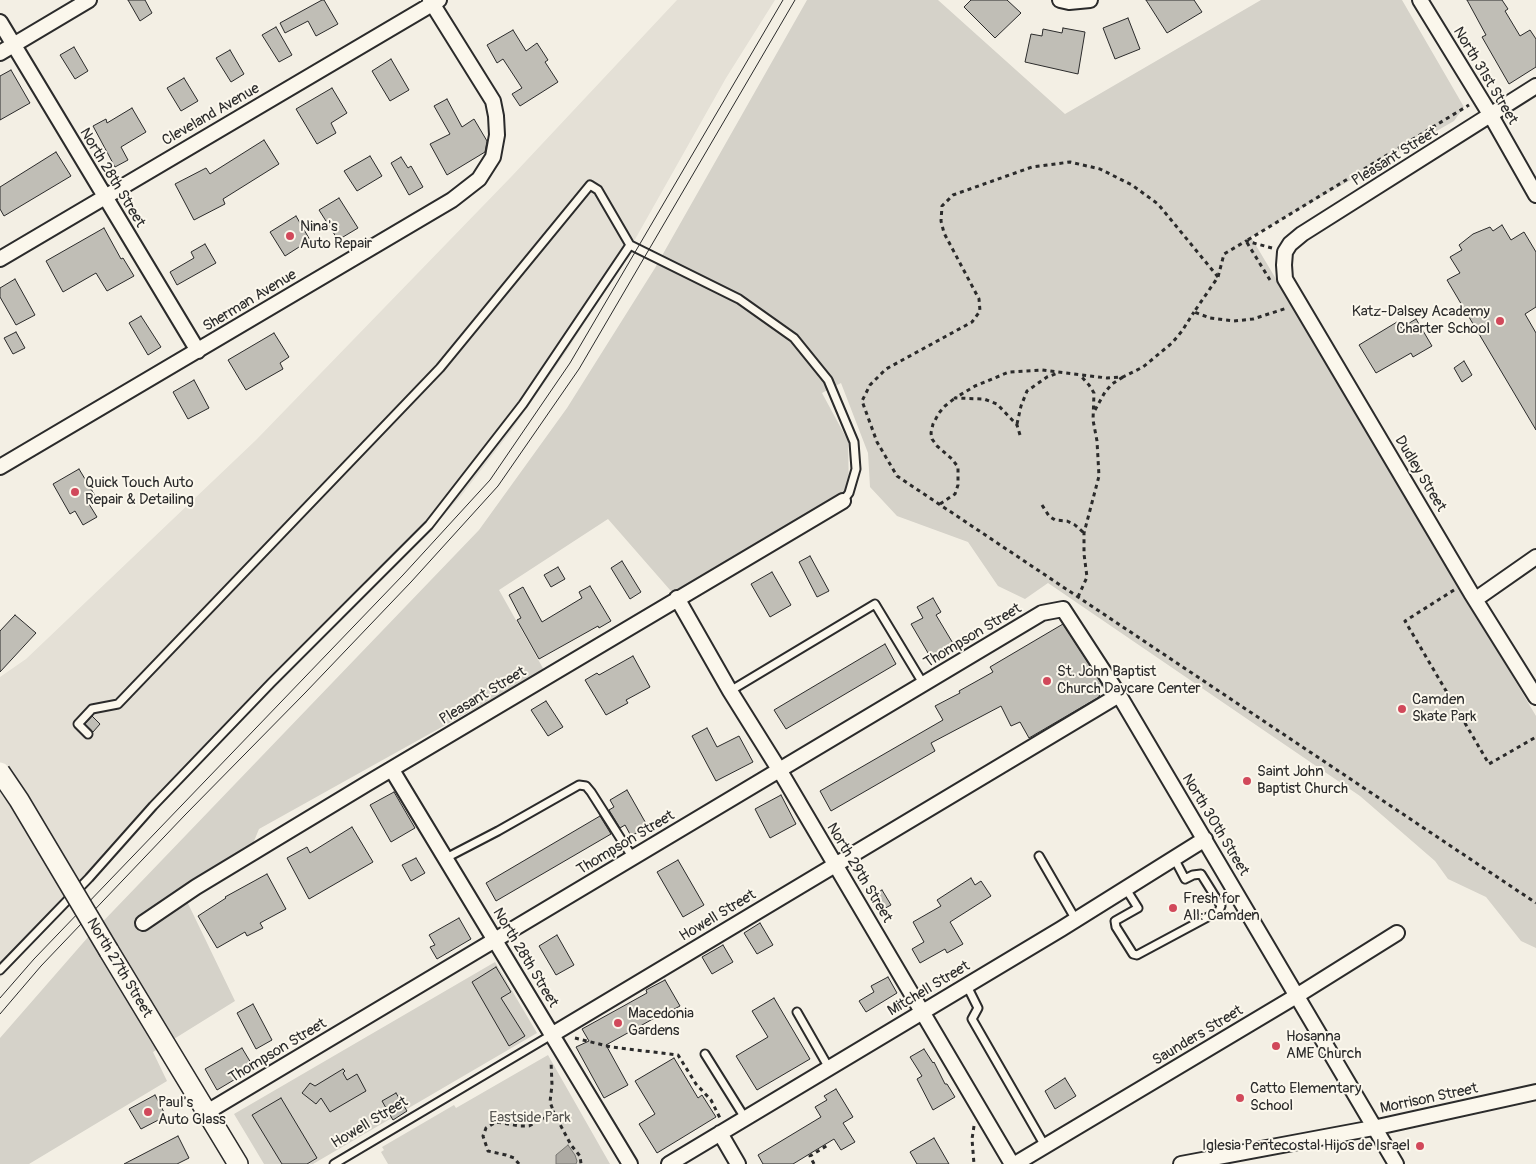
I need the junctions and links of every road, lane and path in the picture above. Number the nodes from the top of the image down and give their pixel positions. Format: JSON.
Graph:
{"nodes":[{"id":1,"x":89,"y":0,"type":"edge"},
{"id":2,"x":1060,"y":0,"type":"edge"},
{"id":3,"x":1090,"y":0,"type":"edge"},
{"id":4,"x":1420,"y":0,"type":"edge"},
{"id":5,"x":434,"y":1,"type":"edge"},
{"id":6,"x":0,"y":22,"type":"edge"},
{"id":7,"x":14,"y":45,"type":"junction"},
{"id":8,"x":0,"y":53,"type":"edge"},
{"id":9,"x":1536,"y":86,"type":"edge"},
{"id":10,"x":1469,"y":104,"type":"dead end"},
{"id":11,"x":1490,"y":114,"type":"junction"},
{"id":12,"x":1536,"y":195,"type":"edge"},
{"id":13,"x":104,"y":197,"type":"junction"},
{"id":14,"x":1246,"y":241,"type":"junction"},
{"id":15,"x":630,"y":245,"type":"junction"},
{"id":16,"x":1284,"y":258,"type":"junction"},
{"id":17,"x":0,"y":259,"type":"edge"},
{"id":18,"x":1218,"y":276,"type":"junction"},
{"id":19,"x":1271,"y":283,"type":"dead end"},
{"id":20,"x":1281,"y":300,"type":"dead end"},
{"id":21,"x":1300,"y":302,"type":"junction"},
{"id":22,"x":1286,"y":308,"type":"junction"},
{"id":23,"x":1194,"y":312,"type":"junction"},
{"id":24,"x":1291,"y":317,"type":"dead end"},
{"id":25,"x":198,"y":351,"type":"junction"},
{"id":26,"x":1061,"y":372,"type":"junction"},
{"id":27,"x":1080,"y":375,"type":"junction"},
{"id":28,"x":1123,"y":376,"type":"junction"},
{"id":29,"x":955,"y":398,"type":"junction"},
{"id":30,"x":1094,"y":410,"type":"junction"},
{"id":31,"x":1017,"y":425,"type":"junction"},
{"id":32,"x":1020,"y":435,"type":"dead end"},
{"id":33,"x":0,"y":467,"type":"edge"},
{"id":34,"x":843,"y":501,"type":"joint"},
{"id":35,"x":940,"y":504,"type":"junction"},
{"id":36,"x":1042,"y":505,"type":"dead end"},
{"id":37,"x":1084,"y":533,"type":"junction"},
{"id":38,"x":1536,"y":557,"type":"edge"},
{"id":39,"x":1449,"y":582,"type":"dead end"},
{"id":40,"x":1078,"y":597,"type":"junction"},
{"id":41,"x":677,"y":598,"type":"junction"},
{"id":42,"x":1476,"y":599,"type":"junction"},
{"id":43,"x":1063,"y":609,"type":"joint"},
{"id":44,"x":924,"y":685,"type":"junction"},
{"id":45,"x":730,"y":691,"type":"junction"},
{"id":46,"x":1119,"y":695,"type":"junction"},
{"id":47,"x":1536,"y":697,"type":"edge"},
{"id":48,"x":88,"y":734,"type":"dead end"},
{"id":49,"x":1536,"y":737,"type":"edge"},
{"id":50,"x":392,"y":770,"type":"junction"},
{"id":51,"x":780,"y":771,"type":"junction"},
{"id":52,"x":0,"y":772,"type":"edge"},
{"id":53,"x":1204,"y":839,"type":"junction"},
{"id":54,"x":1039,"y":856,"type":"dead end"},
{"id":55,"x":446,"y":858,"type":"junction"},
{"id":56,"x":633,"y":858,"type":"junction"},
{"id":57,"x":1174,"y":858,"type":"junction"},
{"id":58,"x":835,"y":865,"type":"junction"},
{"id":59,"x":1126,"y":888,"type":"junction"},
{"id":60,"x":1536,"y":903,"type":"edge"},
{"id":61,"x":1076,"y":920,"type":"junction"},
{"id":62,"x":143,"y":923,"type":"dead end"},
{"id":63,"x":1397,"y":933,"type":"dead end"},
{"id":64,"x":495,"y":939,"type":"junction"},
{"id":65,"x":0,"y":970,"type":"edge"},
{"id":66,"x":967,"y":986,"type":"junction"},
{"id":67,"x":1298,"y":995,"type":"junction"},
{"id":68,"x":797,"y":1012,"type":"dead end"},
{"id":69,"x":924,"y":1012,"type":"junction"},
{"id":70,"x":553,"y":1034,"type":"junction"},
{"id":71,"x":573,"y":1037,"type":"dead end"},
{"id":72,"x":705,"y":1054,"type":"dead end"},
{"id":73,"x":552,"y":1056,"type":"dead end"},
{"id":74,"x":829,"y":1068,"type":"junction"},
{"id":75,"x":1536,"y":1092,"type":"edge"},
{"id":76,"x":553,"y":1110,"type":"junction"},
{"id":77,"x":207,"y":1112,"type":"junction"},
{"id":78,"x":720,"y":1118,"type":"dead end"},
{"id":79,"x":745,"y":1118,"type":"junction"},
{"id":80,"x":974,"y":1121,"type":"dead end"},
{"id":81,"x":1374,"y":1128,"type":"junction"},
{"id":82,"x":720,"y":1133,"type":"junction"},
{"id":83,"x":828,"y":1145,"type":"dead end"},
{"id":84,"x":1045,"y":1146,"type":"junction"},
{"id":85,"x":238,"y":1164,"type":"edge"},
{"id":86,"x":334,"y":1164,"type":"edge"},
{"id":87,"x":519,"y":1164,"type":"edge"},
{"id":88,"x":581,"y":1164,"type":"edge"},
{"id":89,"x":630,"y":1164,"type":"edge"},
{"id":90,"x":669,"y":1164,"type":"edge"},
{"id":91,"x":738,"y":1164,"type":"edge"},
{"id":92,"x":814,"y":1164,"type":"edge"},
{"id":93,"x":974,"y":1164,"type":"edge"},
{"id":94,"x":1014,"y":1164,"type":"edge"},
{"id":95,"x":1182,"y":1164,"type":"edge"},
{"id":96,"x":1396,"y":1164,"type":"edge"}],
"edges":[{"from":1,"to":7,"type":"street"},
{"from":2,"to":3,"type":"street"},
{"from":4,"to":11,"type":"street","name":"North 31st Street"},
{"from":5,"to":13,"type":"street","name":"Cleveland Avenue"},
{"from":5,"to":25,"type":"street","name":"Sherman Avenue"},
{"from":6,"to":7,"type":"street","name":"North 28th Street"},
{"from":7,"to":8,"type":"street"},
{"from":7,"to":13,"type":"street","name":"North 28th Street"},
{"from":9,"to":11,"type":"street","name":"Pleasant Street"},
{"from":10,"to":14,"type":"path"},
{"from":11,"to":12,"type":"street","name":"North 31st Street"},
{"from":11,"to":16,"type":"street","name":"Pleasant Street"},
{"from":13,"to":17,"type":"street","name":"Cleveland Avenue"},
{"from":13,"to":25,"type":"street","name":"North 28th Street"},
{"from":14,"to":16,"type":"path"},
{"from":14,"to":18,"type":"path"},
{"from":14,"to":19,"type":"path"},
{"from":15,"to":34,"type":"lane"},
{"from":15,"to":48,"type":"lane"},
{"from":15,"to":65,"type":"lane"},
{"from":16,"to":21,"type":"street","name":"Dudley Street"},
{"from":18,"to":23,"type":"path"},
{"from":18,"to":35,"type":"path"},
{"from":20,"to":22,"type":"path"},
{"from":21,"to":22,"type":"path"},
{"from":21,"to":42,"type":"street","name":"Dudley Street"},
{"from":22,"to":23,"type":"path"},
{"from":22,"to":24,"type":"path"},
{"from":23,"to":28,"type":"path"},
{"from":25,"to":33,"type":"street","name":"Sherman Avenue"},
{"from":26,"to":27,"type":"path"},
{"from":26,"to":29,"type":"path"},
{"from":26,"to":31,"type":"path"},
{"from":27,"to":28,"type":"path"},
{"from":27,"to":30,"type":"path"},
{"from":28,"to":30,"type":"path"},
{"from":29,"to":31,"type":"path"},
{"from":29,"to":35,"type":"path"},
{"from":30,"to":37,"type":"path"},
{"from":31,"to":32,"type":"path"},
{"from":34,"to":41,"type":"street","name":"Pleasant Street"},
{"from":35,"to":40,"type":"path"},
{"from":36,"to":37,"type":"path"},
{"from":37,"to":40,"type":"path"},
{"from":38,"to":42,"type":"street"},
{"from":39,"to":49,"type":"path"},
{"from":40,"to":60,"type":"path"},
{"from":41,"to":45,"type":"street","name":"North 29th Street"},
{"from":41,"to":50,"type":"street","name":"Pleasant Street"},
{"from":42,"to":47,"type":"street","name":"Dudley Street"},
{"from":43,"to":44,"type":"street","name":"Thompson Street"},
{"from":43,"to":46,"type":"street","name":"North 30th Street"},
{"from":44,"to":45,"type":"lane"},
{"from":44,"to":51,"type":"street","name":"Thompson Street"},
{"from":45,"to":51,"type":"street","name":"North 29th Street"},
{"from":46,"to":53,"type":"street","name":"North 30th Street"},
{"from":46,"to":58,"type":"street","name":"Howell Street"},
{"from":50,"to":55,"type":"street","name":"North 28th Street"},
{"from":50,"to":62,"type":"street","name":"Pleasant Street"},
{"from":51,"to":56,"type":"street","name":"Thompson Street"},
{"from":51,"to":58,"type":"street","name":"North 29th Street"},
{"from":52,"to":77,"type":"main road","name":"North 27th Street","bridge":true},
{"from":53,"to":57,"type":"street","name":"Mitchell Street"},
{"from":53,"to":67,"type":"street","name":"North 30th Street"},
{"from":54,"to":61,"type":"lane"},
{"from":55,"to":56,"type":"lane"},
{"from":55,"to":64,"type":"street","name":"North 28th Street"},
{"from":56,"to":64,"type":"street","name":"Thompson Street"},
{"from":57,"to":59,"type":"street","name":"Mitchell Street"},
{"from":57,"to":59,"type":"lane"},
{"from":58,"to":69,"type":"street","name":"North 29th Street"},
{"from":58,"to":70,"type":"street","name":"Howell Street"},
{"from":59,"to":61,"type":"street","name":"Mitchell Street"},
{"from":61,"to":66,"type":"street","name":"Mitchell Street"},
{"from":63,"to":67,"type":"street","name":"Saunders Street"},
{"from":64,"to":70,"type":"street","name":"North 28th Street"},
{"from":64,"to":77,"type":"street","name":"Thompson Street"},
{"from":66,"to":69,"type":"street","name":"Mitchell Street"},
{"from":66,"to":84,"type":"lane"},
{"from":67,"to":81,"type":"street","name":"North 30th Street"},
{"from":67,"to":84,"type":"street","name":"Saunders Street"},
{"from":68,"to":74,"type":"lane"},
{"from":69,"to":74,"type":"street","name":"Mitchell Street"},
{"from":69,"to":94,"type":"street","name":"North 29th Street"},
{"from":70,"to":86,"type":"lane","name":"Howell Street"},
{"from":70,"to":89,"type":"street","name":"North 28th Street"},
{"from":71,"to":78,"type":"path"},
{"from":72,"to":79,"type":"lane"},
{"from":73,"to":76,"type":"path"},
{"from":74,"to":79,"type":"street","name":"Mitchell Street"},
{"from":75,"to":81,"type":"street","name":"Morrison Street"},
{"from":76,"to":87,"type":"path"},
{"from":76,"to":88,"type":"path"},
{"from":77,"to":85,"type":"main road","name":"North 27th Street"},
{"from":79,"to":82,"type":"street","name":"Mitchell Street"},
{"from":80,"to":93,"type":"path"},
{"from":81,"to":95,"type":"street","name":"Morrison Street"},
{"from":81,"to":96,"type":"street","name":"North 30th Street"},
{"from":82,"to":90,"type":"street","name":"Mitchell Street"},
{"from":82,"to":91,"type":"street"},
{"from":83,"to":92,"type":"path"},
{"from":84,"to":94,"type":"street","name":"Saunders Street"}]}
